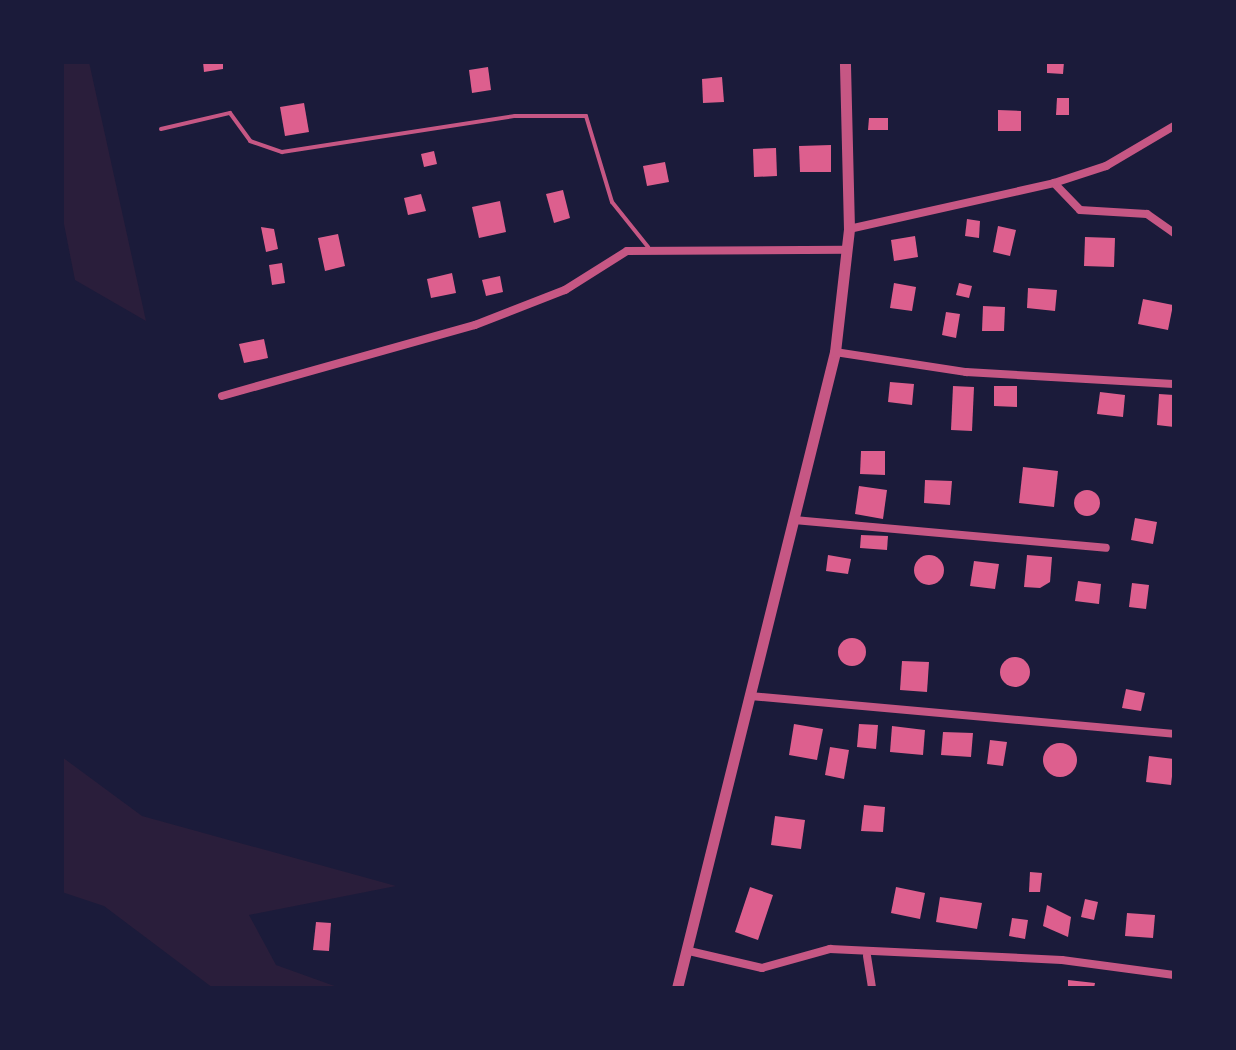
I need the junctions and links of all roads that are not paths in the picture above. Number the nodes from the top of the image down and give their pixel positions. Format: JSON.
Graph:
{"nodes":[{"id":1,"x":845,"y":62,"type":"edge"},
{"id":2,"x":1174,"y":126,"type":"edge"},
{"id":3,"x":161,"y":129,"type":"dead end"},
{"id":4,"x":1054,"y":183,"type":"junction"},
{"id":5,"x":849,"y":229,"type":"junction"},
{"id":6,"x":1174,"y":233,"type":"edge"},
{"id":7,"x":648,"y":247,"type":"junction"},
{"id":8,"x":847,"y":250,"type":"junction"},
{"id":9,"x":835,"y":352,"type":"junction"},
{"id":10,"x":1174,"y":384,"type":"edge"},
{"id":11,"x":222,"y":396,"type":"dead end"},
{"id":12,"x":794,"y":520,"type":"junction"},
{"id":13,"x":1106,"y":548,"type":"dead end"},
{"id":14,"x":750,"y":696,"type":"junction"},
{"id":15,"x":1174,"y":734,"type":"edge"},
{"id":16,"x":689,"y":951,"type":"junction"},
{"id":17,"x":867,"y":956,"type":"junction"},
{"id":18,"x":1174,"y":975,"type":"edge"},
{"id":19,"x":677,"y":988,"type":"edge"},
{"id":20,"x":872,"y":988,"type":"edge"}],
"edges":[{"from":1,"to":5,"type":"street"},
{"from":2,"to":4,"type":"street"},
{"from":3,"to":7,"type":"lane"},
{"from":4,"to":5,"type":"street"},
{"from":4,"to":6,"type":"street"},
{"from":5,"to":8,"type":"street"},
{"from":7,"to":8,"type":"street"},
{"from":7,"to":11,"type":"street"},
{"from":8,"to":9,"type":"street"},
{"from":9,"to":10,"type":"street"},
{"from":9,"to":12,"type":"street"},
{"from":12,"to":13,"type":"street"},
{"from":12,"to":14,"type":"street"},
{"from":14,"to":15,"type":"street"},
{"from":14,"to":16,"type":"street"},
{"from":16,"to":17,"type":"street"},
{"from":16,"to":19,"type":"street"},
{"from":17,"to":18,"type":"street"},
{"from":17,"to":20,"type":"street"}]}
